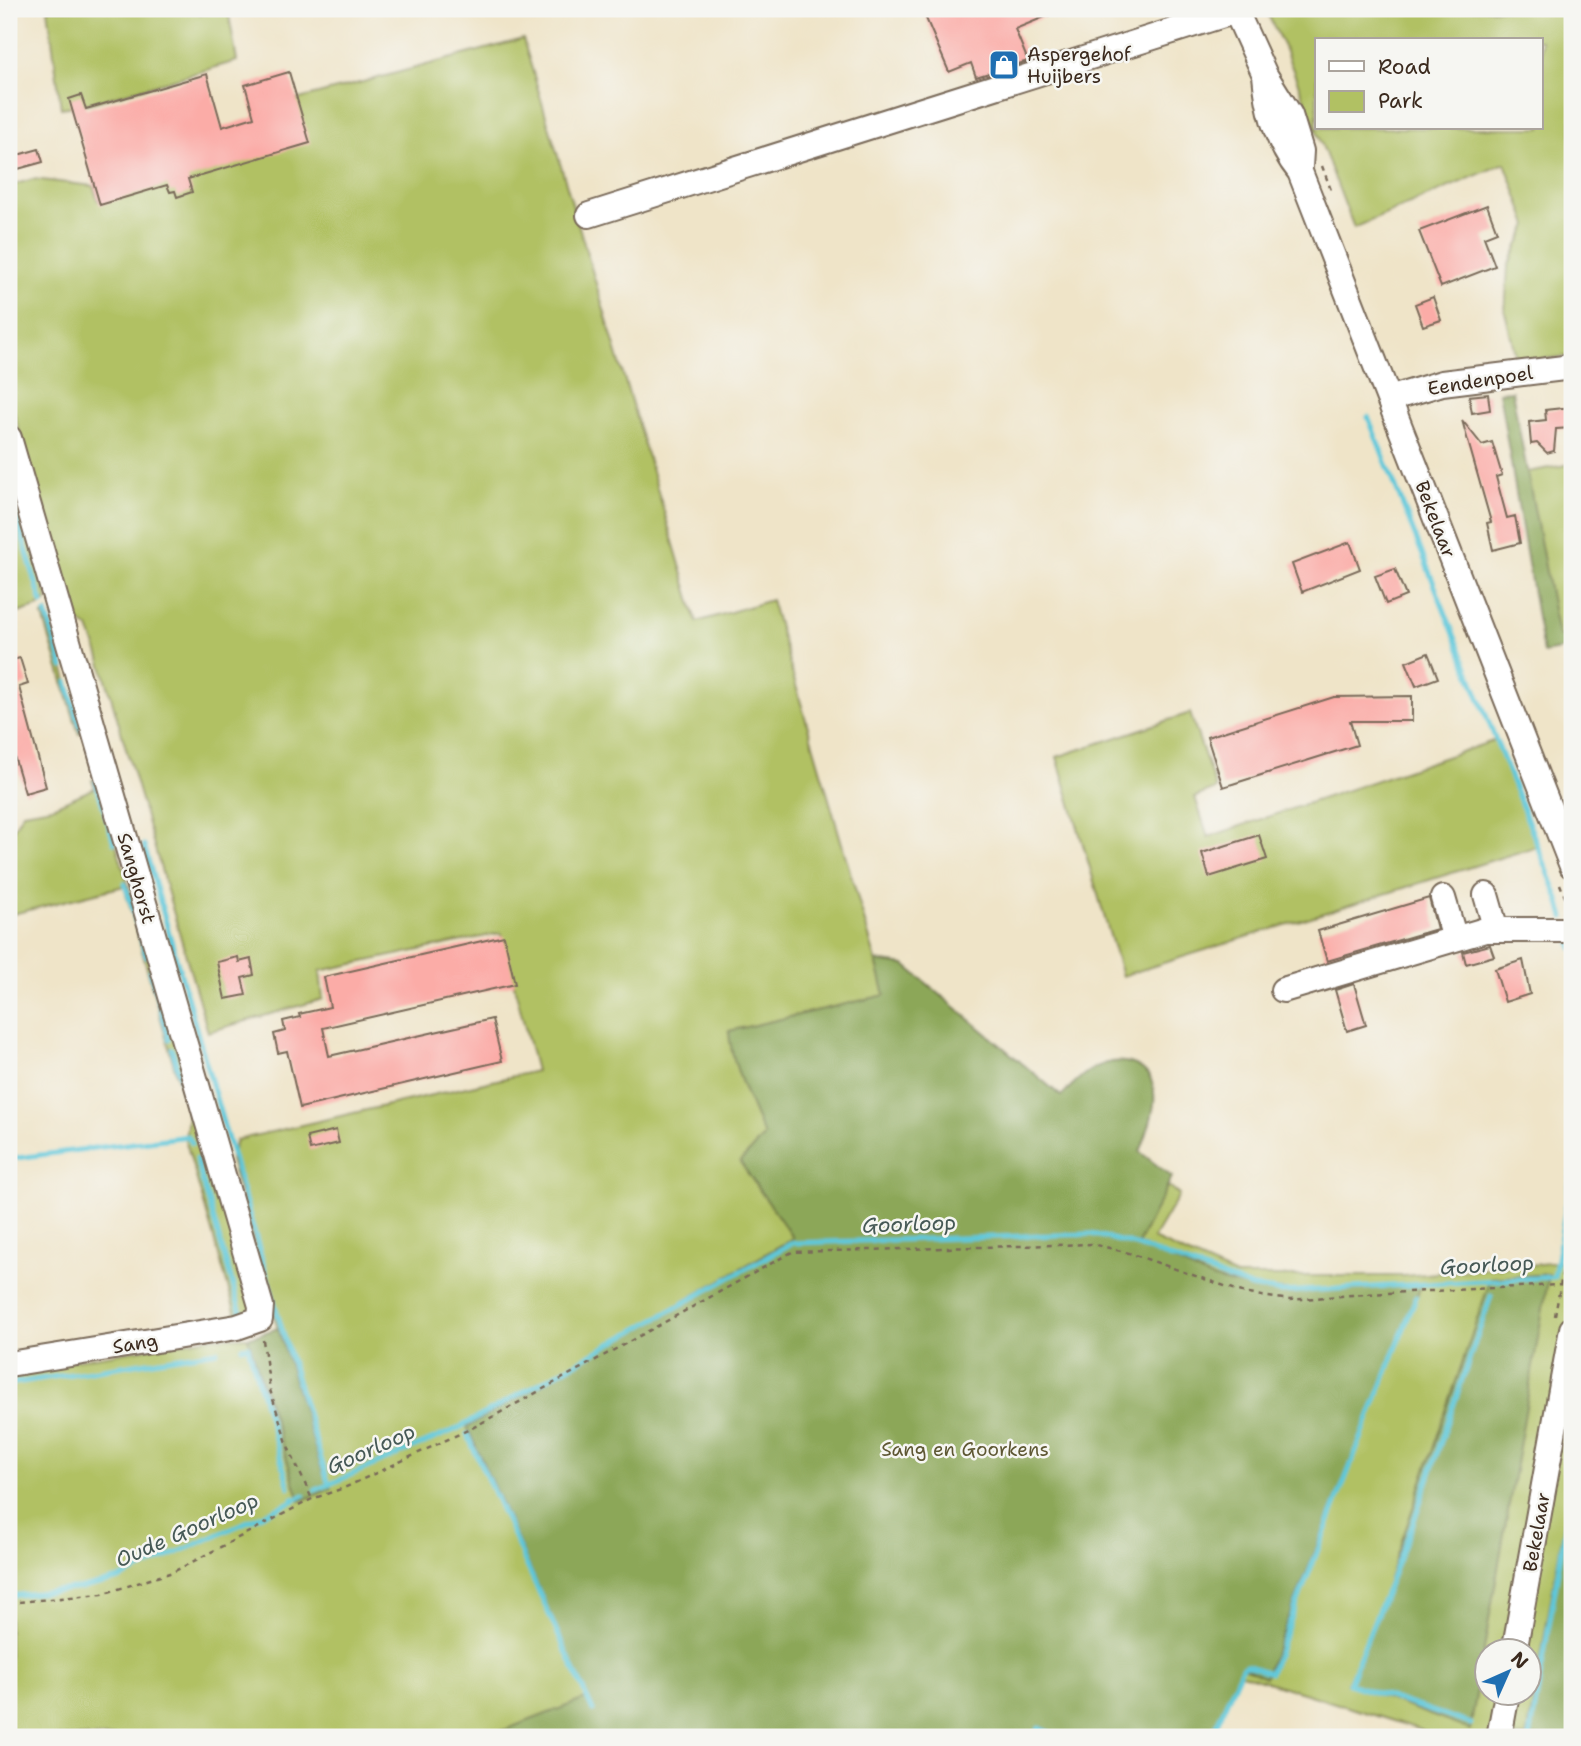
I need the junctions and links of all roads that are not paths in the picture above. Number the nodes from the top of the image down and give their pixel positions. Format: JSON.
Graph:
{"nodes":[{"id":1,"x":1236,"y":10,"type":"edge"},
{"id":2,"x":589,"y":215,"type":"dead end"},
{"id":3,"x":1572,"y":367,"type":"edge"},
{"id":4,"x":1390,"y":399,"type":"junction"},
{"id":5,"x":9,"y":438,"type":"edge"},
{"id":6,"x":1572,"y":866,"type":"edge"},
{"id":7,"x":1486,"y":895,"type":"dead end"},
{"id":8,"x":1443,"y":898,"type":"dead end"},
{"id":9,"x":1496,"y":930,"type":"junction"},
{"id":10,"x":1572,"y":930,"type":"edge"},
{"id":11,"x":1455,"y":939,"type":"junction"},
{"id":12,"x":1283,"y":990,"type":"dead end"},
{"id":13,"x":260,"y":1319,"type":"joint"},
{"id":14,"x":1572,"y":1329,"type":"edge"},
{"id":15,"x":9,"y":1363,"type":"edge"},
{"id":16,"x":1516,"y":1638,"type":"edge"},
{"id":17,"x":1504,"y":1708,"type":"edge"},
{"id":18,"x":1499,"y":1737,"type":"edge"}],
"edges":[{"from":1,"to":2,"type":"street"},
{"from":1,"to":4,"type":"street","name":"Bekelaar"},
{"from":3,"to":4,"type":"street","name":"Eendenpoel"},
{"from":4,"to":6,"type":"street","name":"Bekelaar"},
{"from":5,"to":13,"type":"street","name":"Sanghorst"},
{"from":7,"to":9,"type":"street"},
{"from":8,"to":11,"type":"street"},
{"from":9,"to":10,"type":"street"},
{"from":9,"to":11,"type":"street"},
{"from":11,"to":12,"type":"street"},
{"from":13,"to":15,"type":"street","name":"Sang"},
{"from":14,"to":16,"type":"street","name":"Bekelaar"},
{"from":17,"to":18,"type":"street"}]}
